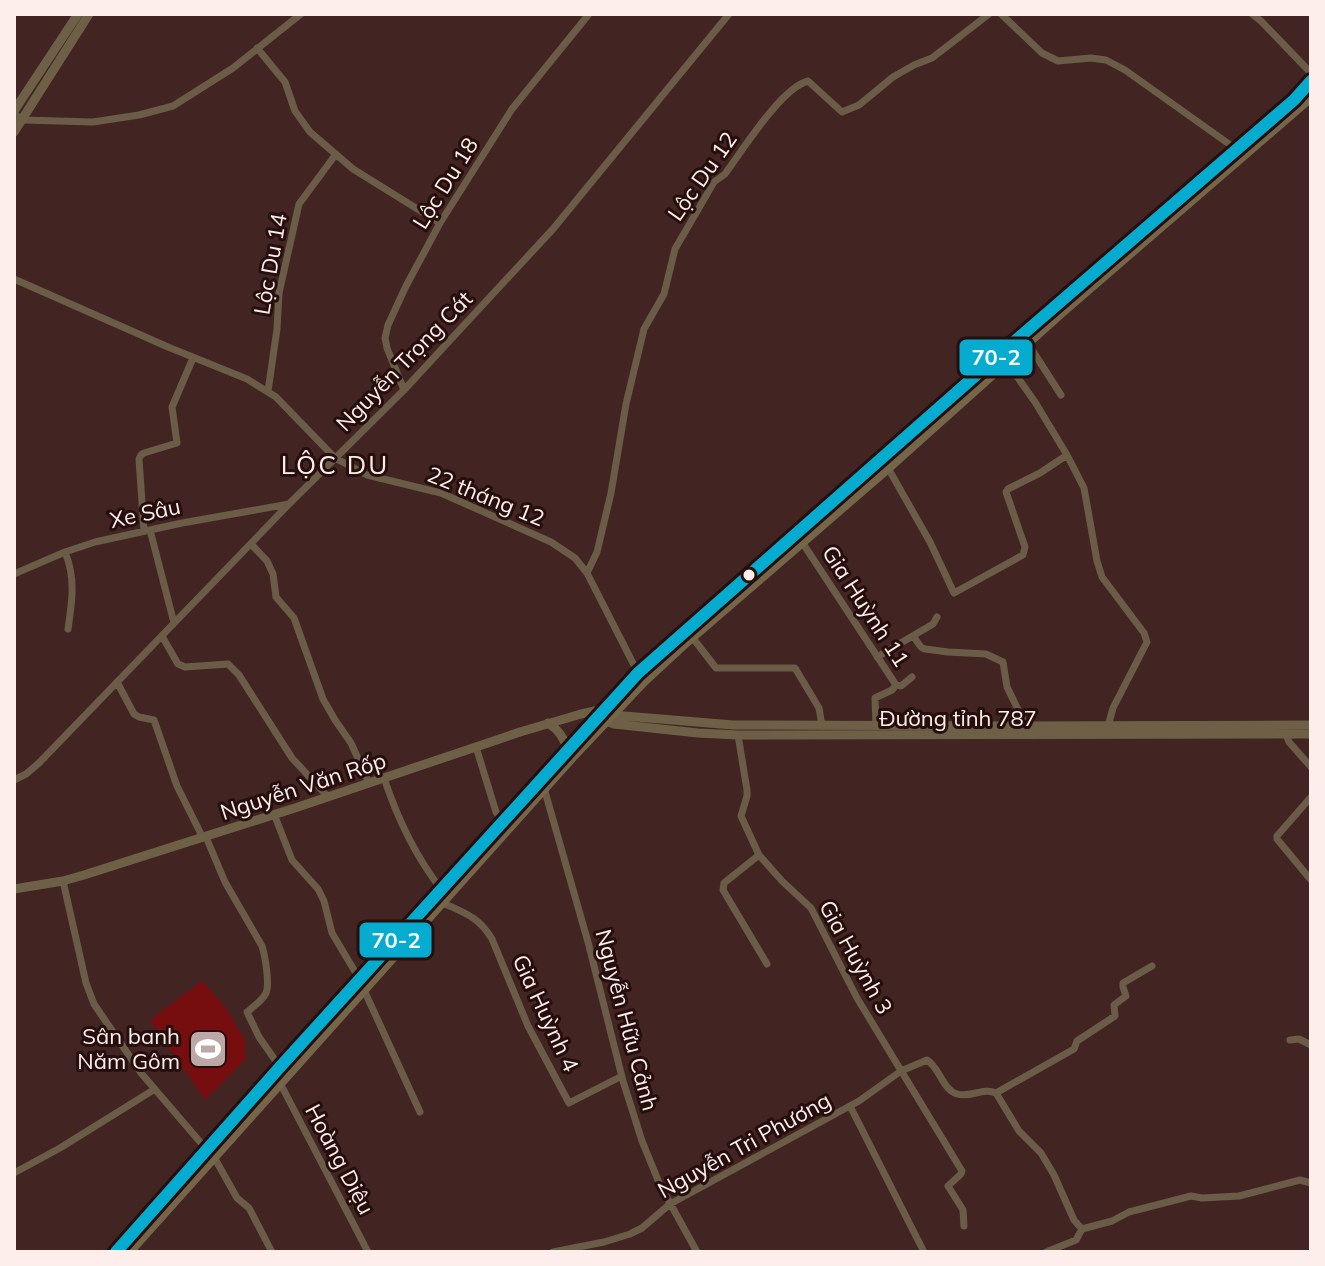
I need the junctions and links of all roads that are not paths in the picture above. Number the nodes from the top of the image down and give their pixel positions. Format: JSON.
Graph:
{"nodes":[{"id":1,"x":78,"y":14,"type":"edge"},
{"id":2,"x":89,"y":14,"type":"edge"},
{"id":3,"x":301,"y":14,"type":"edge"},
{"id":4,"x":589,"y":14,"type":"edge"},
{"id":5,"x":729,"y":14,"type":"edge"},
{"id":6,"x":989,"y":14,"type":"edge"},
{"id":7,"x":1001,"y":14,"type":"edge"},
{"id":8,"x":1252,"y":14,"type":"edge"},
{"id":9,"x":1269,"y":14,"type":"edge"},
{"id":10,"x":1261,"y":21,"type":"junction"},
{"id":11,"x":257,"y":48,"type":"junction"},
{"id":12,"x":1311,"y":73,"type":"edge"},
{"id":13,"x":1311,"y":81,"type":"edge"},
{"id":14,"x":1311,"y":97,"type":"edge"},
{"id":15,"x":17,"y":115,"type":"edge"},
{"id":16,"x":14,"y":132,"type":"edge"},
{"id":17,"x":1236,"y":149,"type":"junction"},
{"id":18,"x":336,"y":154,"type":"junction"},
{"id":19,"x":440,"y":223,"type":"junction"},
{"id":20,"x":14,"y":279,"type":"edge"},
{"id":21,"x":1027,"y":342,"type":"junction"},
{"id":22,"x":193,"y":358,"type":"junction"},
{"id":23,"x":1003,"y":358,"type":"junction"},
{"id":24,"x":404,"y":390,"type":"junction"},
{"id":25,"x":268,"y":391,"type":"junction"},
{"id":26,"x":1061,"y":395,"type":"dead end"},
{"id":27,"x":1067,"y":455,"type":"junction"},
{"id":28,"x":335,"y":458,"type":"junction"},
{"id":29,"x":888,"y":468,"type":"junction"},
{"id":30,"x":289,"y":504,"type":"junction"},
{"id":31,"x":147,"y":531,"type":"junction"},
{"id":32,"x":802,"y":542,"type":"junction"},
{"id":33,"x":251,"y":544,"type":"junction"},
{"id":34,"x":65,"y":552,"type":"junction"},
{"id":35,"x":587,"y":573,"type":"junction"},
{"id":36,"x":14,"y":574,"type":"edge"},
{"id":37,"x":937,"y":617,"type":"dead end"},
{"id":38,"x":174,"y":623,"type":"junction"},
{"id":39,"x":68,"y":629,"type":"dead end"},
{"id":40,"x":162,"y":636,"type":"junction"},
{"id":41,"x":913,"y":636,"type":"junction"},
{"id":42,"x":692,"y":637,"type":"junction"},
{"id":43,"x":877,"y":657,"type":"junction"},
{"id":44,"x":641,"y":677,"type":"junction"},
{"id":45,"x":912,"y":677,"type":"dead end"},
{"id":46,"x":117,"y":682,"type":"junction"},
{"id":47,"x":896,"y":685,"type":"junction"},
{"id":48,"x":606,"y":716,"type":"junction"},
{"id":49,"x":548,"y":723,"type":"junction"},
{"id":50,"x":1311,"y":725,"type":"edge"},
{"id":51,"x":822,"y":726,"type":"junction"},
{"id":52,"x":876,"y":726,"type":"junction"},
{"id":53,"x":1026,"y":726,"type":"junction"},
{"id":54,"x":1108,"y":726,"type":"junction"},
{"id":55,"x":1286,"y":734,"type":"junction"},
{"id":56,"x":1311,"y":734,"type":"edge"},
{"id":57,"x":738,"y":735,"type":"junction"},
{"id":58,"x":476,"y":747,"type":"junction"},
{"id":59,"x":568,"y":750,"type":"junction"},
{"id":60,"x":1311,"y":767,"type":"edge"},
{"id":61,"x":384,"y":778,"type":"junction"},
{"id":62,"x":14,"y":780,"type":"edge"},
{"id":63,"x":369,"y":783,"type":"junction"},
{"id":64,"x":544,"y":788,"type":"junction"},
{"id":65,"x":328,"y":797,"type":"junction"},
{"id":66,"x":1311,"y":797,"type":"edge"},
{"id":67,"x":274,"y":814,"type":"junction"},
{"id":68,"x":503,"y":822,"type":"junction"},
{"id":69,"x":204,"y":837,"type":"junction"},
{"id":70,"x":759,"y":855,"type":"junction"},
{"id":71,"x":1307,"y":874,"type":"edge"},
{"id":72,"x":63,"y":881,"type":"junction"},
{"id":73,"x":14,"y":889,"type":"edge"},
{"id":74,"x":441,"y":889,"type":"junction"},
{"id":75,"x":443,"y":903,"type":"junction"},
{"id":76,"x":767,"y":964,"type":"dead end"},
{"id":77,"x":1152,"y":966,"type":"dead end"},
{"id":78,"x":362,"y":985,"type":"junction"},
{"id":79,"x":1293,"y":1039,"type":"dead end"},
{"id":80,"x":1311,"y":1045,"type":"edge"},
{"id":81,"x":280,"y":1067,"type":"junction"},
{"id":82,"x":901,"y":1071,"type":"junction"},
{"id":83,"x":622,"y":1076,"type":"junction"},
{"id":84,"x":280,"y":1083,"type":"junction"},
{"id":85,"x":155,"y":1089,"type":"junction"},
{"id":86,"x":996,"y":1093,"type":"junction"},
{"id":87,"x":850,"y":1106,"type":"junction"},
{"id":88,"x":420,"y":1112,"type":"dead end"},
{"id":89,"x":210,"y":1153,"type":"junction"},
{"id":90,"x":14,"y":1173,"type":"edge"},
{"id":91,"x":1311,"y":1183,"type":"edge"},
{"id":92,"x":670,"y":1204,"type":"junction"},
{"id":93,"x":964,"y":1226,"type":"dead end"},
{"id":94,"x":1082,"y":1229,"type":"junction"},
{"id":95,"x":116,"y":1252,"type":"edge"},
{"id":96,"x":129,"y":1252,"type":"edge"},
{"id":97,"x":272,"y":1252,"type":"edge"},
{"id":98,"x":368,"y":1252,"type":"edge"},
{"id":99,"x":553,"y":1252,"type":"edge"},
{"id":100,"x":697,"y":1252,"type":"edge"},
{"id":101,"x":924,"y":1252,"type":"edge"},
{"id":102,"x":1046,"y":1252,"type":"edge"}],
"edges":[{"from":1,"to":15,"type":"main road"},
{"from":2,"to":15,"type":"main road"},
{"from":3,"to":11,"type":"street"},
{"from":4,"to":19,"type":"street","name":"Lộc Du 18"},
{"from":5,"to":24,"type":"street","name":"Nguyễn Trọng Cát"},
{"from":6,"to":35,"type":"street","name":"Lộc Du 12"},
{"from":7,"to":17,"type":"street"},
{"from":8,"to":10,"type":"street"},
{"from":9,"to":10,"type":"street"},
{"from":10,"to":12,"type":"street"},
{"from":11,"to":15,"type":"street"},
{"from":11,"to":18,"type":"street"},
{"from":13,"to":17,"type":"highway"},
{"from":14,"to":21,"type":"highway"},
{"from":15,"to":16,"type":"main road"},
{"from":17,"to":23,"type":"highway"},
{"from":18,"to":19,"type":"street"},
{"from":18,"to":25,"type":"street","name":"Lộc Du 14"},
{"from":19,"to":24,"type":"street","name":"Lộc Du 18"},
{"from":20,"to":22,"type":"street","name":"22 tháng 12"},
{"from":21,"to":23,"type":"highway"},
{"from":21,"to":26,"type":"street"},
{"from":22,"to":25,"type":"street","name":"22 tháng 12"},
{"from":22,"to":31,"type":"street"},
{"from":23,"to":27,"type":"street"},
{"from":23,"to":29,"type":"highway"},
{"from":23,"to":44,"type":"highway"},
{"from":24,"to":28,"type":"street","name":"Nguyễn Trọng Cát"},
{"from":25,"to":28,"type":"street","name":"22 tháng 12"},
{"from":27,"to":29,"type":"street"},
{"from":27,"to":54,"type":"street"},
{"from":28,"to":30,"type":"street","name":"Nguyễn Trọng Cát"},
{"from":28,"to":35,"type":"street","name":"22 tháng 12"},
{"from":29,"to":32,"type":"highway"},
{"from":30,"to":31,"type":"street","name":"Xe Sâu"},
{"from":30,"to":33,"type":"street","name":"Nguyễn Trọng Cát"},
{"from":31,"to":34,"type":"street","name":"Xe Sâu"},
{"from":31,"to":38,"type":"street"},
{"from":32,"to":42,"type":"highway"},
{"from":32,"to":43,"type":"street","name":"Gia Huỳnh 11"},
{"from":33,"to":38,"type":"street","name":"Nguyễn Trọng Cát"},
{"from":33,"to":63,"type":"street"},
{"from":34,"to":36,"type":"street","name":"Xe Sâu"},
{"from":34,"to":39,"type":"street"},
{"from":35,"to":44,"type":"street","name":"22 tháng 12"},
{"from":37,"to":41,"type":"street"},
{"from":38,"to":40,"type":"street","name":"Nguyễn Trọng Cát"},
{"from":40,"to":46,"type":"street","name":"Nguyễn Trọng Cát"},
{"from":40,"to":65,"type":"street"},
{"from":41,"to":43,"type":"street"},
{"from":41,"to":53,"type":"street"},
{"from":42,"to":44,"type":"highway"},
{"from":42,"to":51,"type":"street"},
{"from":43,"to":47,"type":"street","name":"Gia Huỳnh 11"},
{"from":44,"to":48,"type":"highway"},
{"from":45,"to":47,"type":"street"},
{"from":46,"to":62,"type":"street","name":"Nguyễn Trọng Cát"},
{"from":46,"to":69,"type":"street"},
{"from":47,"to":52,"type":"street","name":"Gia Huỳnh 11"},
{"from":48,"to":49,"type":"main road","name":"Nguyễn Văn Rốp"},
{"from":48,"to":51,"type":"main road","name":"Đường tỉnh 787"},
{"from":48,"to":57,"type":"main road","name":"Đường tỉnh 787"},
{"from":48,"to":59,"type":"highway"},
{"from":48,"to":64,"type":"highway"},
{"from":49,"to":58,"type":"main road","name":"Nguyễn Văn Rốp"},
{"from":49,"to":59,"type":"main road"},
{"from":50,"to":54,"type":"main road","name":"Đường tỉnh 787"},
{"from":51,"to":52,"type":"main road","name":"Đường tỉnh 787"},
{"from":52,"to":53,"type":"main road","name":"Đường tỉnh 787"},
{"from":53,"to":54,"type":"main road","name":"Đường tỉnh 787"},
{"from":55,"to":56,"type":"main road","name":"Đường tỉnh 787"},
{"from":55,"to":57,"type":"main road","name":"Đường tỉnh 787"},
{"from":55,"to":60,"type":"street"},
{"from":57,"to":70,"type":"street","name":"Gia Huỳnh 3"},
{"from":58,"to":61,"type":"main road","name":"Nguyễn Văn Rốp"},
{"from":58,"to":68,"type":"street"},
{"from":59,"to":68,"type":"highway"},
{"from":61,"to":63,"type":"main road","name":"Nguyễn Văn Rốp"},
{"from":61,"to":74,"type":"street"},
{"from":63,"to":65,"type":"main road","name":"Nguyễn Văn Rốp"},
{"from":64,"to":75,"type":"highway"},
{"from":64,"to":83,"type":"street","name":"Nguyễn Hữu Cảnh"},
{"from":65,"to":67,"type":"main road","name":"Nguyễn Văn Rốp"},
{"from":66,"to":71,"type":"street"},
{"from":67,"to":69,"type":"main road","name":"Nguyễn Văn Rốp"},
{"from":67,"to":78,"type":"street"},
{"from":68,"to":74,"type":"highway"},
{"from":69,"to":72,"type":"main road","name":"Nguyễn Văn Rốp"},
{"from":69,"to":81,"type":"street"},
{"from":70,"to":76,"type":"street"},
{"from":70,"to":82,"type":"street","name":"Gia Huỳnh 3"},
{"from":72,"to":73,"type":"main road","name":"Nguyễn Văn Rốp"},
{"from":72,"to":85,"type":"street"},
{"from":74,"to":78,"type":"highway"},
{"from":75,"to":78,"type":"highway"},
{"from":75,"to":83,"type":"street","name":"Gia Huỳnh 4"},
{"from":77,"to":86,"type":"street"},
{"from":78,"to":81,"type":"highway"},
{"from":78,"to":84,"type":"highway"},
{"from":78,"to":88,"type":"street"},
{"from":79,"to":80,"type":"street"},
{"from":81,"to":89,"type":"highway"},
{"from":82,"to":86,"type":"street"},
{"from":82,"to":87,"type":"street","name":"Nguyễn Tri Phương"},
{"from":82,"to":93,"type":"street","name":"Gia Huỳnh 3"},
{"from":83,"to":92,"type":"street","name":"Nguyễn Hữu Cảnh"},
{"from":84,"to":89,"type":"highway"},
{"from":84,"to":98,"type":"street","name":"Hoàng Diệu"},
{"from":85,"to":89,"type":"street"},
{"from":85,"to":90,"type":"street"},
{"from":86,"to":94,"type":"street"},
{"from":87,"to":92,"type":"street","name":"Nguyễn Tri Phương"},
{"from":87,"to":101,"type":"street"},
{"from":89,"to":95,"type":"highway"},
{"from":89,"to":96,"type":"highway"},
{"from":89,"to":97,"type":"street"},
{"from":91,"to":94,"type":"street"},
{"from":92,"to":99,"type":"street","name":"Nguyễn Tri Phương"},
{"from":92,"to":100,"type":"street","name":"Nguyễn Hữu Cảnh"},
{"from":94,"to":102,"type":"street"}]}
